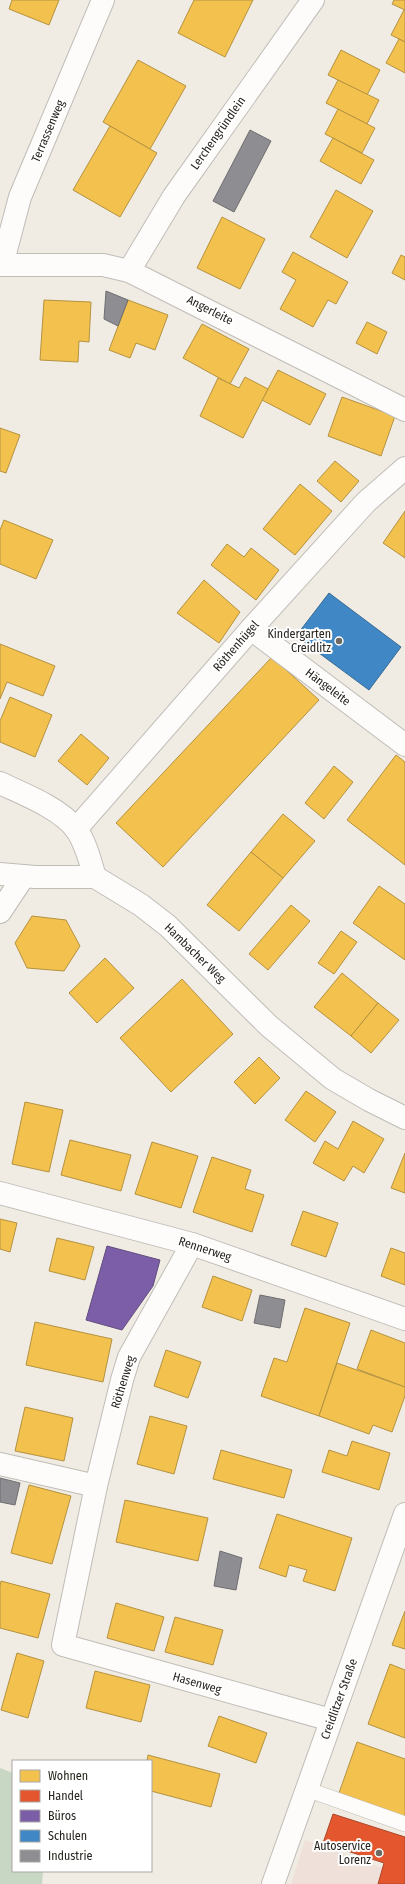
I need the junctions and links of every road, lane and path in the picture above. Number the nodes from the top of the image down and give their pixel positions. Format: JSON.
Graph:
{"nodes":[{"id":1,"x":103,"y":0,"type":"edge"},
{"id":2,"x":313,"y":0,"type":"edge"},
{"id":3,"x":1,"y":265,"type":"edge"},
{"id":4,"x":129,"y":271,"type":"junction"},
{"id":5,"x":405,"y":410,"type":"edge"},
{"id":6,"x":404,"y":470,"type":"edge"},
{"id":7,"x":251,"y":629,"type":"junction"},
{"id":8,"x":405,"y":745,"type":"edge"},
{"id":9,"x":0,"y":782,"type":"edge"},
{"id":10,"x":76,"y":829,"type":"junction"},
{"id":11,"x":0,"y":874,"type":"edge"},
{"id":12,"x":24,"y":876,"type":"junction"},
{"id":13,"x":95,"y":877,"type":"junction"},
{"id":14,"x":0,"y":912,"type":"edge"},
{"id":15,"x":405,"y":1118,"type":"edge"},
{"id":16,"x":0,"y":1193,"type":"edge"},
{"id":17,"x":192,"y":1244,"type":"junction"},
{"id":18,"x":405,"y":1319,"type":"edge"},
{"id":19,"x":0,"y":1464,"type":"edge"},
{"id":20,"x":96,"y":1486,"type":"junction"},
{"id":21,"x":405,"y":1514,"type":"edge"},
{"id":22,"x":63,"y":1645,"type":"joint"},
{"id":23,"x":331,"y":1720,"type":"junction"},
{"id":24,"x":306,"y":1789,"type":"junction"},
{"id":25,"x":405,"y":1824,"type":"edge"},
{"id":26,"x":273,"y":1884,"type":"edge"}],
"edges":[{"from":1,"to":3,"type":"street","name":"Terrassenweg"},
{"from":2,"to":4,"type":"street","name":"Lerchengründlein"},
{"from":3,"to":4,"type":"street","name":"Angerleite"},
{"from":4,"to":5,"type":"street","name":"Angerleite"},
{"from":6,"to":7,"type":"street","name":"Röthenhügel"},
{"from":7,"to":8,"type":"street","name":"Hängeleite"},
{"from":7,"to":10,"type":"street","name":"Röthenhügel"},
{"from":9,"to":10,"type":"street"},
{"from":10,"to":13,"type":"street"},
{"from":11,"to":12,"type":"street"},
{"from":12,"to":13,"type":"street"},
{"from":12,"to":14,"type":"street"},
{"from":13,"to":15,"type":"street","name":"Hambacher Weg"},
{"from":16,"to":17,"type":"street","name":"Rennerweg"},
{"from":17,"to":18,"type":"street","name":"Rennerweg"},
{"from":17,"to":20,"type":"street","name":"Röthenweg"},
{"from":19,"to":20,"type":"street"},
{"from":20,"to":22,"type":"street","name":"Röthenweg"},
{"from":21,"to":23,"type":"street","name":"Creidlitzer Straße"},
{"from":22,"to":23,"type":"street","name":"Hasenweg"},
{"from":23,"to":24,"type":"street","name":"Creidlitzer Straße"},
{"from":24,"to":25,"type":"lane"},
{"from":24,"to":26,"type":"street","name":"Creidlitzer Straße"}]}
